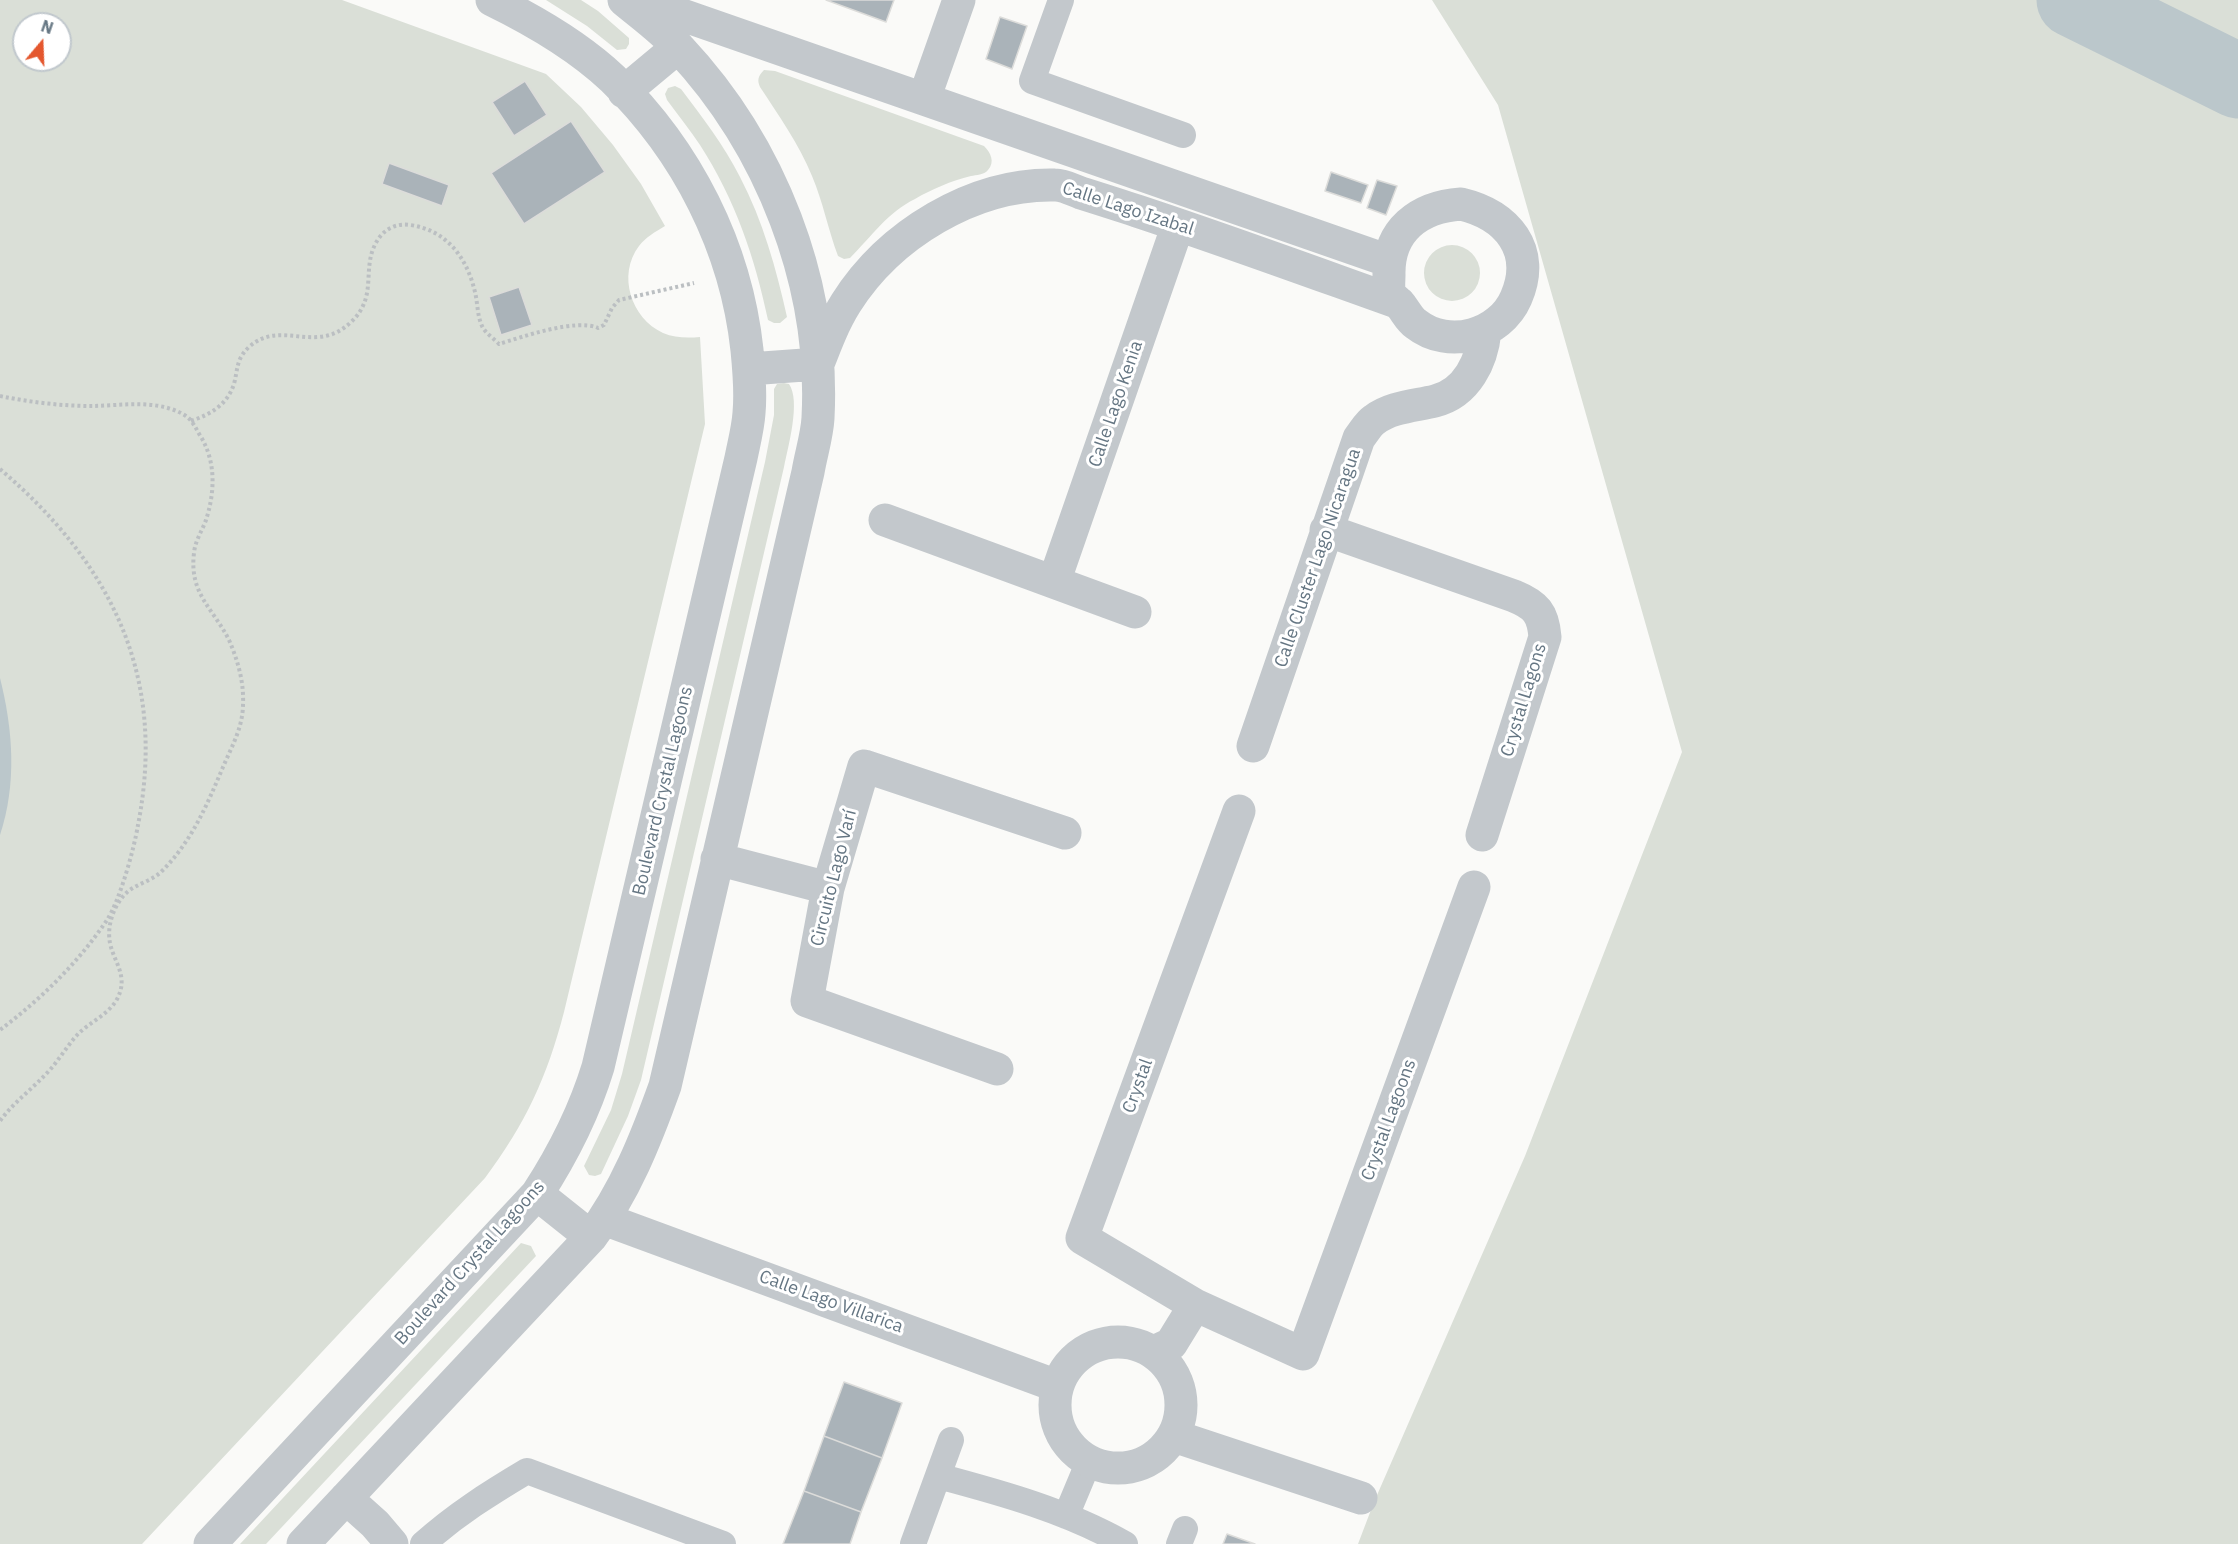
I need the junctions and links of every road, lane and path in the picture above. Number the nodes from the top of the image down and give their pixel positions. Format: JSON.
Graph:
{"nodes":[{"id":1,"x":492,"y":0,"type":"edge"},
{"id":2,"x":624,"y":0,"type":"edge"},
{"id":3,"x":639,"y":0,"type":"edge"},
{"id":4,"x":959,"y":0,"type":"edge"},
{"id":5,"x":1061,"y":0,"type":"edge"},
{"id":6,"x":678,"y":47,"type":"junction"},
{"id":7,"x":624,"y":92,"type":"junction"},
{"id":8,"x":924,"y":99,"type":"junction"},
{"id":9,"x":1183,"y":135,"type":"dead end"},
{"id":10,"x":1070,"y":150,"type":"junction"},
{"id":11,"x":1057,"y":185,"type":"junction"},
{"id":12,"x":1178,"y":225,"type":"junction"},
{"id":13,"x":1389,"y":261,"type":"junction"},
{"id":14,"x":732,"y":274,"type":"junction"},
{"id":15,"x":1399,"y":303,"type":"junction"},
{"id":16,"x":1485,"y":331,"type":"junction"},
{"id":17,"x":818,"y":364,"type":"junction"},
{"id":18,"x":749,"y":369,"type":"junction"},
{"id":19,"x":0,"y":396,"type":"edge"},
{"id":20,"x":191,"y":420,"type":"junction"},
{"id":21,"x":0,"y":469,"type":"edge"},
{"id":22,"x":885,"y":520,"type":"dead end"},
{"id":23,"x":1326,"y":530,"type":"junction"},
{"id":24,"x":1054,"y":582,"type":"junction"},
{"id":25,"x":1135,"y":612,"type":"dead end"},
{"id":26,"x":1253,"y":746,"type":"dead end"},
{"id":27,"x":1239,"y":811,"type":"dead end"},
{"id":28,"x":1065,"y":833,"type":"dead end"},
{"id":29,"x":1482,"y":835,"type":"dead end"},
{"id":30,"x":717,"y":859,"type":"junction"},
{"id":31,"x":1474,"y":886,"type":"dead end"},
{"id":32,"x":828,"y":888,"type":"junction"},
{"id":33,"x":0,"y":1030,"type":"edge"},
{"id":34,"x":997,"y":1069,"type":"dead end"},
{"id":35,"x":0,"y":1121,"type":"edge"},
{"id":36,"x":537,"y":1194,"type":"junction"},
{"id":37,"x":597,"y":1228,"type":"junction"},
{"id":38,"x":1195,"y":1305,"type":"junction"},
{"id":39,"x":1154,"y":1352,"type":"junction"},
{"id":40,"x":1303,"y":1354,"type":"joint"},
{"id":41,"x":1057,"y":1386,"type":"junction"},
{"id":42,"x":1174,"y":1436,"type":"junction"},
{"id":43,"x":951,"y":1440,"type":"dead end"},
{"id":44,"x":1089,"y":1461,"type":"junction"},
{"id":45,"x":938,"y":1476,"type":"junction"},
{"id":46,"x":346,"y":1498,"type":"junction"},
{"id":47,"x":1361,"y":1498,"type":"dead end"},
{"id":48,"x":1066,"y":1516,"type":"junction"},
{"id":49,"x":210,"y":1544,"type":"edge"},
{"id":50,"x":303,"y":1544,"type":"edge"},
{"id":51,"x":392,"y":1544,"type":"edge"},
{"id":52,"x":423,"y":1544,"type":"edge"},
{"id":53,"x":723,"y":1544,"type":"edge"},
{"id":54,"x":913,"y":1544,"type":"edge"},
{"id":55,"x":1125,"y":1544,"type":"edge"}],
"edges":[{"from":1,"to":7,"type":"street","name":"Boulevard Crystal Lagoons"},
{"from":2,"to":6,"type":"street"},
{"from":3,"to":8,"type":"street","name":"Calle Lago Izabal"},
{"from":4,"to":8,"type":"street"},
{"from":5,"to":9,"type":"lane"},
{"from":6,"to":7,"type":"street"},
{"from":6,"to":17,"type":"street"},
{"from":7,"to":14,"type":"street","name":"Boulevard Crystal Lagoons"},
{"from":8,"to":10,"type":"street","name":"Calle Lago Izabal"},
{"from":10,"to":11,"type":"street"},
{"from":10,"to":13,"type":"street","name":"Calle Lago Izabal"},
{"from":11,"to":12,"type":"street","name":"Calle Lago Izabal"},
{"from":11,"to":17,"type":"street","name":"Calle Lago Izabal"},
{"from":12,"to":15,"type":"street","name":"Calle Lago Izabal"},
{"from":12,"to":24,"type":"street","name":"Calle Lago Kenia"},
{"from":13,"to":15,"type":"street"},
{"from":13,"to":16,"type":"street"},
{"from":14,"to":18,"type":"street","name":"Boulevard Crystal Lagoons"},
{"from":14,"to":20,"type":"path"},
{"from":15,"to":16,"type":"street"},
{"from":16,"to":23,"type":"street","name":"Calle Cluster Lago Nicaragua"},
{"from":17,"to":18,"type":"street"},
{"from":17,"to":30,"type":"street"},
{"from":18,"to":36,"type":"street","name":"Boulevard Crystal Lagoons"},
{"from":19,"to":20,"type":"path"},
{"from":20,"to":35,"type":"path"},
{"from":21,"to":33,"type":"path"},
{"from":22,"to":24,"type":"street"},
{"from":23,"to":26,"type":"street","name":"Calle Cluster Lago Nicaragua"},
{"from":23,"to":29,"type":"street","name":"Crystal Lagons"},
{"from":24,"to":25,"type":"street"},
{"from":27,"to":38,"type":"street","name":"Crystal"},
{"from":28,"to":32,"type":"street","name":"Circuito Lago Varí"},
{"from":30,"to":32,"type":"street"},
{"from":30,"to":37,"type":"street"},
{"from":31,"to":40,"type":"street","name":"Crystal Lagoons"},
{"from":32,"to":34,"type":"street","name":"Circuito Lago Varí"},
{"from":36,"to":37,"type":"street","name":"Calle Lago Villarica"},
{"from":36,"to":49,"type":"street","name":"Boulevard Crystal Lagoons"},
{"from":37,"to":41,"type":"street","name":"Calle Lago Villarica"},
{"from":37,"to":46,"type":"street"},
{"from":38,"to":39,"type":"street"},
{"from":38,"to":40,"type":"street","name":"Crystal"},
{"from":39,"to":41,"type":"street"},
{"from":39,"to":42,"type":"street"},
{"from":41,"to":44,"type":"street"},
{"from":42,"to":44,"type":"street"},
{"from":42,"to":47,"type":"street"},
{"from":43,"to":45,"type":"lane"},
{"from":44,"to":48,"type":"lane"},
{"from":45,"to":48,"type":"lane"},
{"from":45,"to":54,"type":"lane"},
{"from":46,"to":50,"type":"street"},
{"from":46,"to":51,"type":"street"},
{"from":48,"to":55,"type":"lane"},
{"from":52,"to":53,"type":"lane"}]}
